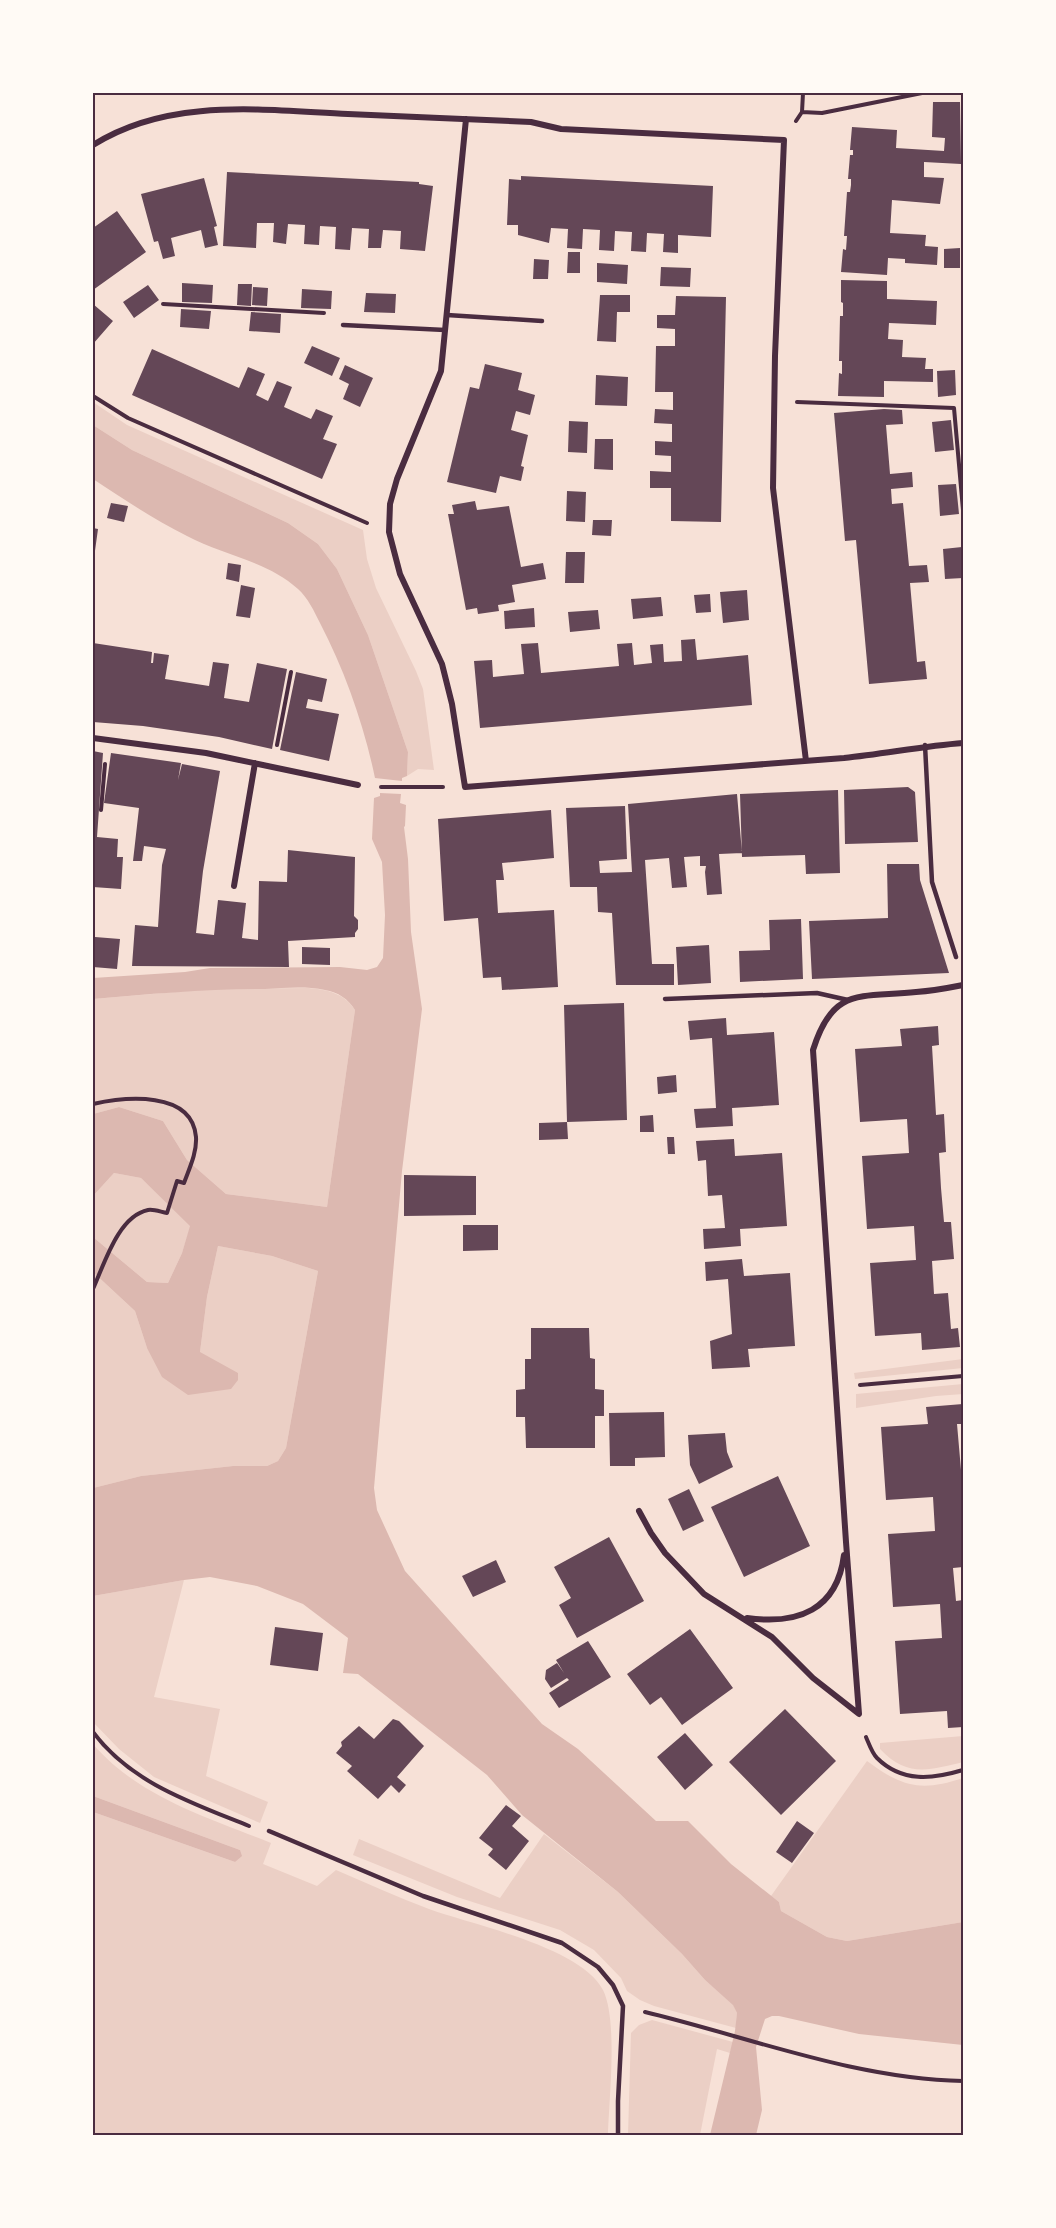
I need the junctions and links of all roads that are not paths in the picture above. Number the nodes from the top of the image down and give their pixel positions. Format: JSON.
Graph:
{"nodes":[{"id":1,"x":466,"y":119,"type":"junction"},
{"id":2,"x":93,"y":145,"type":"edge"},
{"id":3,"x":447,"y":315,"type":"junction"},
{"id":4,"x":542,"y":321,"type":"dead end"},
{"id":5,"x":343,"y":325,"type":"road end"},
{"id":6,"x":445,"y":330,"type":"junction"},
{"id":7,"x":93,"y":738,"type":"edge"},
{"id":8,"x":963,"y":742,"type":"edge"},
{"id":9,"x":925,"y":746,"type":"junction"},
{"id":10,"x":806,"y":761,"type":"junction"},
{"id":11,"x":255,"y":763,"type":"junction"},
{"id":12,"x":358,"y":785,"type":"dead end"},
{"id":13,"x":234,"y":886,"type":"dead end"},
{"id":14,"x":956,"y":957,"type":"dead end"},
{"id":15,"x":963,"y":985,"type":"edge"},
{"id":16,"x":665,"y":999,"type":"dead end"},
{"id":17,"x":848,"y":1000,"type":"junction"},
{"id":18,"x":639,"y":1511,"type":"dead end"},
{"id":19,"x":846,"y":1542,"type":"junction"},
{"id":20,"x":744,"y":1618,"type":"junction"},
{"id":21,"x":269,"y":1831,"type":"road end"},
{"id":22,"x":618,"y":2135,"type":"edge"}],
"edges":[{"from":1,"to":2,"type":"street"},
{"from":1,"to":3,"type":"street"},
{"from":1,"to":10,"type":"street"},
{"from":3,"to":4,"type":"lane"},
{"from":3,"to":6,"type":"street"},
{"from":5,"to":6,"type":"lane"},
{"from":6,"to":10,"type":"street"},
{"from":7,"to":11,"type":"street"},
{"from":8,"to":9,"type":"street"},
{"from":9,"to":10,"type":"street"},
{"from":9,"to":14,"type":"lane"},
{"from":11,"to":12,"type":"street"},
{"from":11,"to":13,"type":"street"},
{"from":15,"to":17,"type":"street"},
{"from":16,"to":17,"type":"lane"},
{"from":17,"to":19,"type":"street"},
{"from":18,"to":20,"type":"street"},
{"from":19,"to":20,"type":"street"},
{"from":19,"to":20,"type":"street"},
{"from":21,"to":22,"type":"lane"}]}
